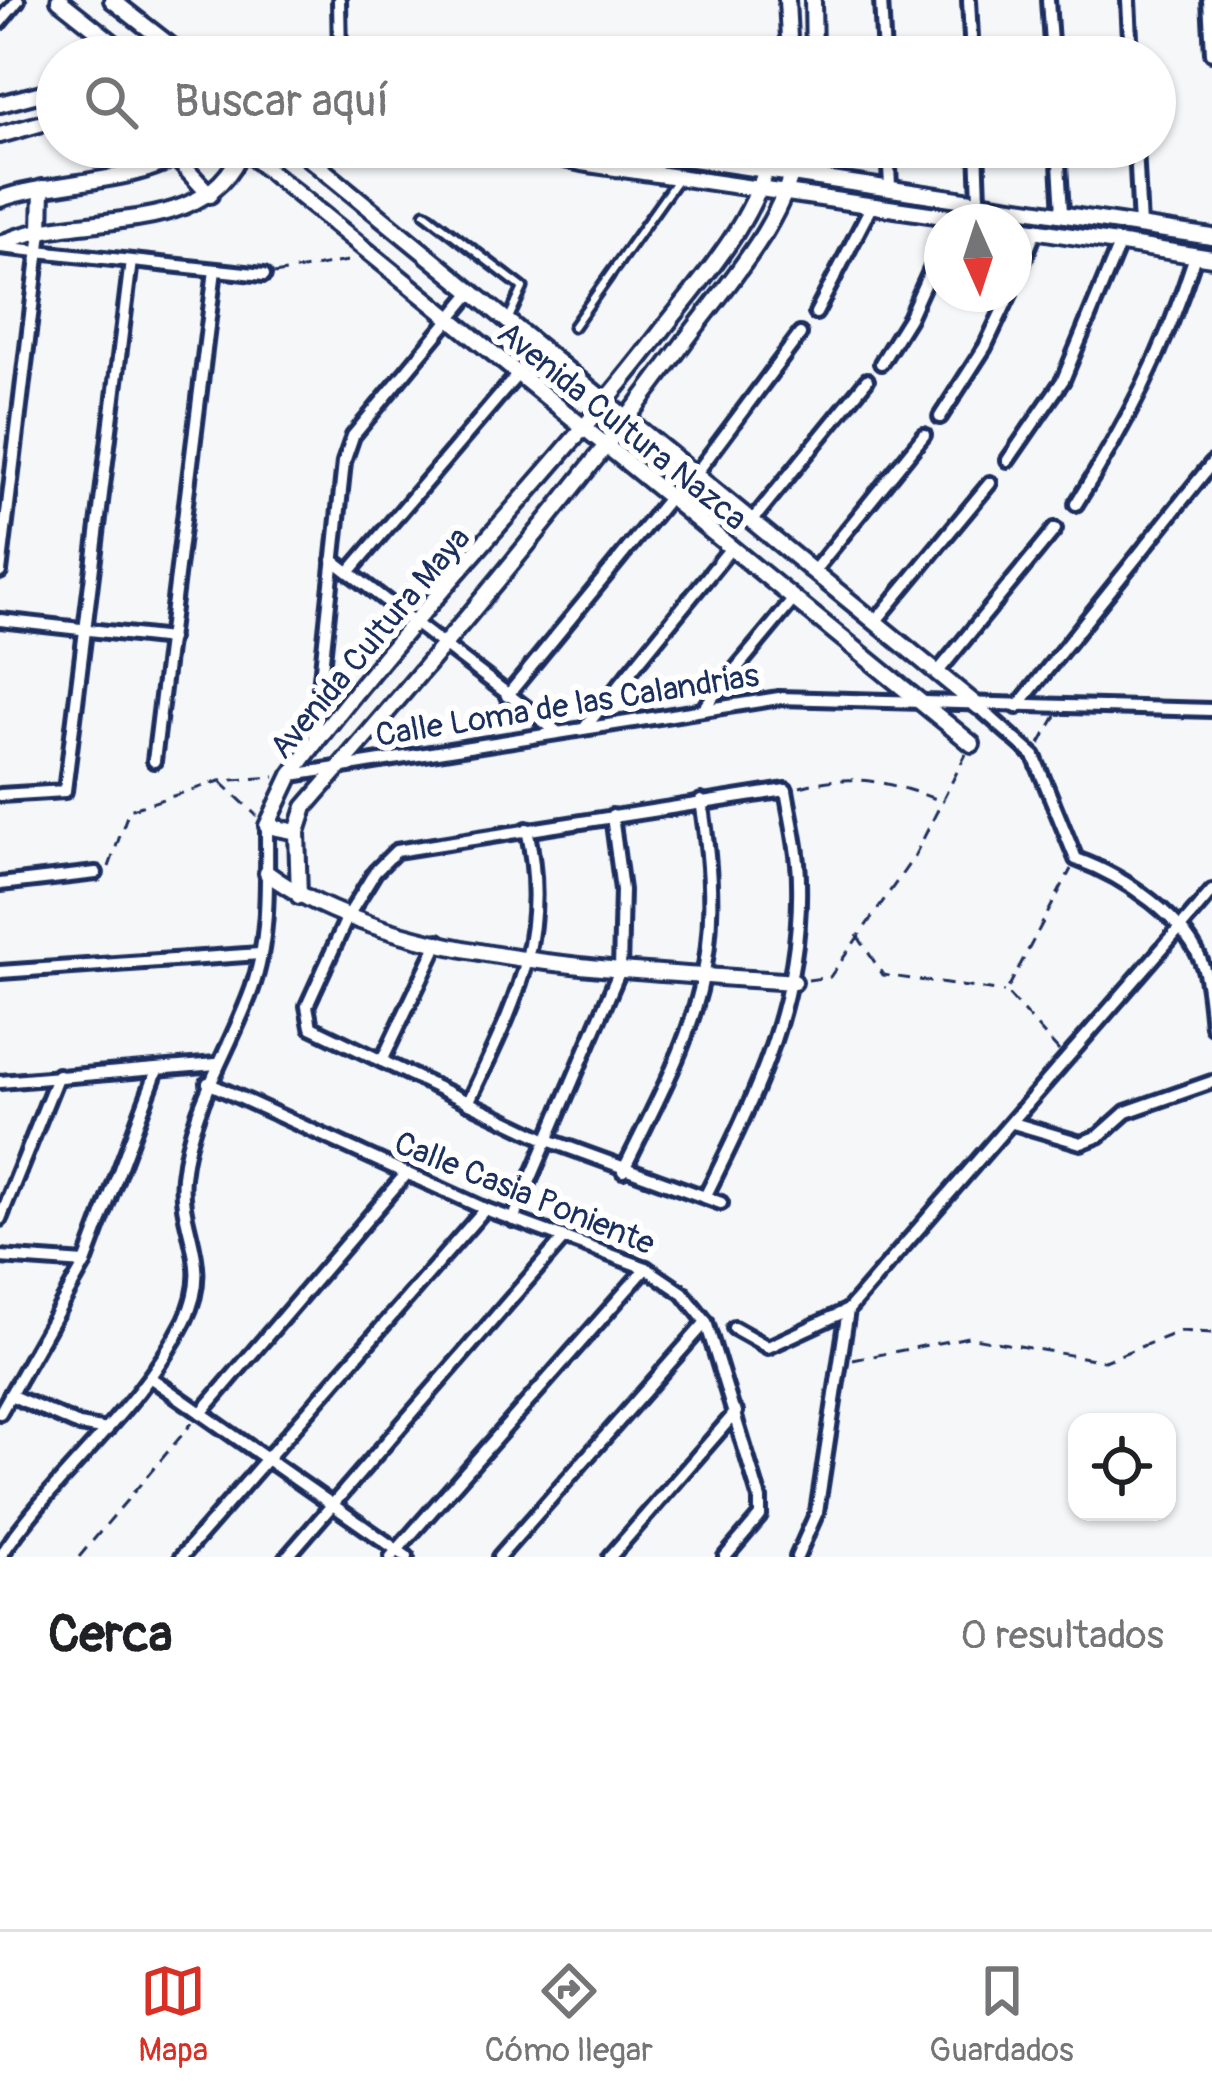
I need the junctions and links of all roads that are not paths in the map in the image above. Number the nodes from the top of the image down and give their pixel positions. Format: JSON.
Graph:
{"nodes":[{"id":1,"x":18,"y":0,"type":"edge"},
{"id":2,"x":59,"y":0,"type":"edge"},
{"id":3,"x":339,"y":0,"type":"edge"},
{"id":4,"x":787,"y":0,"type":"edge"},
{"id":5,"x":813,"y":0,"type":"edge"},
{"id":6,"x":881,"y":0,"type":"edge"},
{"id":7,"x":968,"y":0,"type":"edge"},
{"id":8,"x":1048,"y":0,"type":"edge"},
{"id":9,"x":1128,"y":0,"type":"edge"},
{"id":10,"x":1209,"y":0,"type":"edge"},
{"id":11,"x":117,"y":2,"type":"edge"},
{"id":12,"x":0,"y":22,"type":"edge"},
{"id":13,"x":104,"y":36,"type":"edge"},
{"id":14,"x":159,"y":36,"type":"edge"},
{"id":15,"x":340,"y":36,"type":"edge"},
{"id":16,"x":789,"y":36,"type":"edge"},
{"id":17,"x":814,"y":36,"type":"edge"},
{"id":18,"x":883,"y":36,"type":"edge"},
{"id":19,"x":971,"y":36,"type":"edge"},
{"id":20,"x":1051,"y":36,"type":"edge"},
{"id":21,"x":1130,"y":36,"type":"edge"},
{"id":22,"x":1212,"y":52,"type":"edge"},
{"id":23,"x":36,"y":95,"type":"edge"},
{"id":24,"x":0,"y":104,"type":"edge"},
{"id":25,"x":36,"y":125,"type":"edge"},
{"id":26,"x":0,"y":135,"type":"edge"},
{"id":27,"x":122,"y":168,"type":"edge"},
{"id":28,"x":192,"y":168,"type":"edge"},
{"id":29,"x":235,"y":168,"type":"edge"},
{"id":30,"x":266,"y":168,"type":"edge"},
{"id":31,"x":321,"y":168,"type":"edge"},
{"id":32,"x":622,"y":168,"type":"edge"},
{"id":33,"x":768,"y":168,"type":"edge"},
{"id":34,"x":774,"y":168,"type":"edge"},
{"id":35,"x":794,"y":168,"type":"edge"},
{"id":36,"x":889,"y":168,"type":"edge"},
{"id":37,"x":978,"y":168,"type":"edge"},
{"id":38,"x":1059,"y":168,"type":"edge"},
{"id":39,"x":1137,"y":168,"type":"edge"},
{"id":40,"x":794,"y":171,"type":"junction"},
{"id":41,"x":681,"y":174,"type":"junction"},
{"id":42,"x":890,"y":186,"type":"junction"},
{"id":43,"x":762,"y":187,"type":"junction"},
{"id":44,"x":42,"y":188,"type":"junction"},
{"id":45,"x":789,"y":192,"type":"junction"},
{"id":46,"x":210,"y":195,"type":"junction"},
{"id":47,"x":0,"y":199,"type":"edge"},
{"id":48,"x":980,"y":200,"type":"junction"},
{"id":49,"x":872,"y":205,"type":"junction"},
{"id":50,"x":425,"y":213,"type":"dead end"},
{"id":51,"x":1062,"y":213,"type":"junction"},
{"id":52,"x":924,"y":214,"type":"edge"},
{"id":53,"x":1140,"y":227,"type":"junction"},
{"id":54,"x":1032,"y":229,"type":"edge"},
{"id":55,"x":1036,"y":230,"type":"junction"},
{"id":56,"x":41,"y":232,"type":"junction"},
{"id":57,"x":1212,"y":237,"type":"edge"},
{"id":58,"x":1032,"y":240,"type":"edge"},
{"id":59,"x":1119,"y":244,"type":"junction"},
{"id":60,"x":0,"y":246,"type":"edge"},
{"id":61,"x":39,"y":251,"type":"junction"},
{"id":62,"x":1195,"y":256,"type":"junction"},
{"id":63,"x":1212,"y":258,"type":"edge"},
{"id":64,"x":131,"y":261,"type":"junction"},
{"id":65,"x":215,"y":270,"type":"junction"},
{"id":66,"x":264,"y":275,"type":"road end"},
{"id":67,"x":924,"y":285,"type":"edge"},
{"id":68,"x":472,"y":292,"type":"junction"},
{"id":69,"x":1002,"y":312,"type":"edge"},
{"id":70,"x":816,"y":313,"type":"dead end"},
{"id":71,"x":450,"y":318,"type":"junction"},
{"id":72,"x":508,"y":322,"type":"junction"},
{"id":73,"x":573,"y":327,"type":"dead end"},
{"id":74,"x":800,"y":334,"type":"dead end"},
{"id":75,"x":881,"y":363,"type":"dead end"},
{"id":76,"x":518,"y":374,"type":"junction"},
{"id":77,"x":867,"y":380,"type":"dead end"},
{"id":78,"x":606,"y":402,"type":"junction"},
{"id":79,"x":940,"y":417,"type":"dead end"},
{"id":80,"x":627,"y":419,"type":"junction"},
{"id":81,"x":585,"y":428,"type":"junction"},
{"id":82,"x":924,"y":435,"type":"dead end"},
{"id":83,"x":606,"y":446,"type":"junction"},
{"id":84,"x":1008,"y":460,"type":"dead end"},
{"id":85,"x":1212,"y":464,"type":"edge"},
{"id":86,"x":695,"y":475,"type":"junction"},
{"id":87,"x":990,"y":483,"type":"dead end"},
{"id":88,"x":669,"y":497,"type":"junction"},
{"id":89,"x":1076,"y":504,"type":"dead end"},
{"id":90,"x":752,"y":521,"type":"junction"},
{"id":91,"x":1055,"y":529,"type":"dead end"},
{"id":92,"x":731,"y":548,"type":"junction"},
{"id":93,"x":333,"y":560,"type":"junction"},
{"id":94,"x":351,"y":570,"type":"junction"},
{"id":95,"x":0,"y":572,"type":"edge"},
{"id":96,"x":813,"y":572,"type":"junction"},
{"id":97,"x":794,"y":599,"type":"junction"},
{"id":98,"x":0,"y":620,"type":"edge"},
{"id":99,"x":875,"y":622,"type":"junction"},
{"id":100,"x":418,"y":624,"type":"junction"},
{"id":101,"x":85,"y":629,"type":"junction"},
{"id":102,"x":170,"y":639,"type":"junction"},
{"id":103,"x":442,"y":643,"type":"junction"},
{"id":104,"x":938,"y":673,"type":"junction"},
{"id":105,"x":507,"y":695,"type":"junction"},
{"id":106,"x":923,"y":704,"type":"junction"},
{"id":107,"x":706,"y":705,"type":"junction"},
{"id":108,"x":980,"y":707,"type":"junction"},
{"id":109,"x":1017,"y":707,"type":"junction"},
{"id":110,"x":1212,"y":710,"type":"edge"},
{"id":111,"x":586,"y":726,"type":"junction"},
{"id":112,"x":556,"y":730,"type":"junction"},
{"id":113,"x":314,"y":744,"type":"junction"},
{"id":114,"x":972,"y":744,"type":"road end"},
{"id":115,"x":154,"y":761,"type":"dead end"},
{"id":116,"x":340,"y":767,"type":"junction"},
{"id":117,"x":291,"y":775,"type":"junction"},
{"id":118,"x":0,"y":795,"type":"edge"},
{"id":119,"x":701,"y":801,"type":"junction"},
{"id":120,"x":612,"y":816,"type":"junction"},
{"id":121,"x":267,"y":826,"type":"junction"},
{"id":122,"x":527,"y":829,"type":"junction"},
{"id":123,"x":297,"y":832,"type":"junction"},
{"id":124,"x":96,"y":873,"type":"road end"},
{"id":125,"x":267,"y":873,"type":"junction"},
{"id":126,"x":0,"y":884,"type":"edge"},
{"id":127,"x":1212,"y":891,"type":"edge"},
{"id":128,"x":298,"y":896,"type":"junction"},
{"id":129,"x":348,"y":916,"type":"junction"},
{"id":130,"x":1180,"y":928,"type":"junction"},
{"id":131,"x":439,"y":940,"type":"junction"},
{"id":132,"x":260,"y":954,"type":"junction"},
{"id":133,"x":530,"y":962,"type":"junction"},
{"id":134,"x":620,"y":970,"type":"junction"},
{"id":135,"x":0,"y":971,"type":"edge"},
{"id":136,"x":706,"y":975,"type":"junction"},
{"id":137,"x":794,"y":982,"type":"junction"},
{"id":138,"x":1212,"y":1026,"type":"edge"},
{"id":139,"x":382,"y":1060,"type":"junction"},
{"id":140,"x":217,"y":1064,"type":"junction"},
{"id":141,"x":157,"y":1070,"type":"junction"},
{"id":142,"x":58,"y":1075,"type":"junction"},
{"id":143,"x":0,"y":1082,"type":"edge"},
{"id":144,"x":1212,"y":1082,"type":"edge"},
{"id":145,"x":208,"y":1083,"type":"junction"},
{"id":146,"x":468,"y":1103,"type":"junction"},
{"id":147,"x":1013,"y":1123,"type":"junction"},
{"id":148,"x":544,"y":1139,"type":"junction"},
{"id":149,"x":623,"y":1171,"type":"junction"},
{"id":150,"x":405,"y":1174,"type":"junction"},
{"id":151,"x":705,"y":1197,"type":"junction"},
{"id":152,"x":721,"y":1203,"type":"dead end"},
{"id":153,"x":485,"y":1209,"type":"junction"},
{"id":154,"x":0,"y":1219,"type":"edge"},
{"id":155,"x":513,"y":1220,"type":"junction"},
{"id":156,"x":564,"y":1238,"type":"junction"},
{"id":157,"x":0,"y":1257,"type":"edge"},
{"id":158,"x":85,"y":1263,"type":"junction"},
{"id":159,"x":646,"y":1268,"type":"junction"},
{"id":160,"x":848,"y":1310,"type":"junction"},
{"id":161,"x":706,"y":1322,"type":"junction"},
{"id":162,"x":734,"y":1328,"type":"dead end"},
{"id":163,"x":151,"y":1378,"type":"junction"},
{"id":164,"x":10,"y":1395,"type":"junction"},
{"id":165,"x":736,"y":1412,"type":"junction"},
{"id":166,"x":0,"y":1413,"type":"edge"},
{"id":167,"x":201,"y":1413,"type":"junction"},
{"id":168,"x":107,"y":1430,"type":"junction"},
{"id":169,"x":266,"y":1458,"type":"junction"},
{"id":170,"x":332,"y":1504,"type":"junction"},
{"id":171,"x":398,"y":1554,"type":"edge"},
{"id":172,"x":0,"y":1557,"type":"edge"},
{"id":173,"x":182,"y":1557,"type":"edge"},
{"id":174,"x":287,"y":1557,"type":"edge"},
{"id":175,"x":499,"y":1557,"type":"edge"},
{"id":176,"x":610,"y":1557,"type":"edge"},
{"id":177,"x":725,"y":1557,"type":"edge"},
{"id":178,"x":797,"y":1557,"type":"edge"}],
"edges":[{"from":1,"to":12,"type":"street"},
{"from":2,"to":13,"type":"street"},
{"from":3,"to":15,"type":"street"},
{"from":4,"to":16,"type":"street"},
{"from":5,"to":17,"type":"street"},
{"from":6,"to":18,"type":"street"},
{"from":7,"to":19,"type":"street"},
{"from":8,"to":20,"type":"street"},
{"from":9,"to":21,"type":"street"},
{"from":10,"to":22,"type":"street"},
{"from":11,"to":14,"type":"street"},
{"from":23,"to":24,"type":"street"},
{"from":25,"to":26,"type":"street"},
{"from":27,"to":44,"type":"street"},
{"from":28,"to":46,"type":"street"},
{"from":29,"to":46,"type":"street"},
{"from":30,"to":71,"type":"street","name":"Avenida Cultura Nazca"},
{"from":31,"to":68,"type":"street","name":"Avenida Cultura Nazca"},
{"from":32,"to":41,"type":"street"},
{"from":33,"to":43,"type":"street","name":"Avenida Cultura Maya"},
{"from":34,"to":40,"type":"street"},
{"from":35,"to":40,"type":"street","name":"Avenida Cultura Maya"},
{"from":36,"to":42,"type":"street"},
{"from":37,"to":48,"type":"street"},
{"from":38,"to":51,"type":"street"},
{"from":39,"to":53,"type":"street"},
{"from":40,"to":42,"type":"street"},
{"from":40,"to":45,"type":"street","name":"Avenida Cultura Maya"},
{"from":41,"to":43,"type":"street"},
{"from":41,"to":73,"type":"lane"},
{"from":42,"to":48,"type":"street"},
{"from":43,"to":45,"type":"street"},
{"from":43,"to":78,"type":"street","name":"Avenida Cultura Maya"},
{"from":44,"to":47,"type":"street"},
{"from":44,"to":56,"type":"street"},
{"from":45,"to":49,"type":"street"},
{"from":45,"to":80,"type":"street","name":"Avenida Cultura Maya"},
{"from":46,"to":56,"type":"street"},
{"from":48,"to":51,"type":"street"},
{"from":49,"to":52,"type":"street"},
{"from":49,"to":70,"type":"street"},
{"from":50,"to":72,"type":"lane"},
{"from":51,"to":53,"type":"street"},
{"from":53,"to":57,"type":"street"},
{"from":54,"to":55,"type":"street"},
{"from":55,"to":58,"type":"street"},
{"from":55,"to":59,"type":"street"},
{"from":56,"to":60,"type":"street"},
{"from":56,"to":61,"type":"street"},
{"from":59,"to":62,"type":"street"},
{"from":59,"to":84,"type":"street"},
{"from":60,"to":61,"type":"street"},
{"from":61,"to":64,"type":"street"},
{"from":61,"to":95,"type":"street"},
{"from":62,"to":63,"type":"street"},
{"from":62,"to":89,"type":"street"},
{"from":64,"to":65,"type":"street"},
{"from":64,"to":101,"type":"street"},
{"from":65,"to":66,"type":"street"},
{"from":65,"to":102,"type":"street"},
{"from":67,"to":75,"type":"street"},
{"from":68,"to":71,"type":"street"},
{"from":68,"to":72,"type":"street","name":"Avenida Cultura Nazca"},
{"from":69,"to":79,"type":"street"},
{"from":71,"to":76,"type":"street","name":"Avenida Cultura Nazca"},
{"from":71,"to":93,"type":"street"},
{"from":72,"to":78,"type":"street","name":"Avenida Cultura Nazca"},
{"from":74,"to":86,"type":"street"},
{"from":76,"to":81,"type":"street","name":"Avenida Cultura Nazca"},
{"from":76,"to":94,"type":"street"},
{"from":77,"to":90,"type":"street"},
{"from":78,"to":80,"type":"street","name":"Avenida Cultura Nazca"},
{"from":78,"to":81,"type":"street","name":"Avenida Cultura Maya"},
{"from":80,"to":83,"type":"street","name":"Avenida Cultura Maya"},
{"from":80,"to":86,"type":"street","name":"Avenida Cultura Nazca"},
{"from":81,"to":83,"type":"street","name":"Avenida Cultura Nazca"},
{"from":81,"to":100,"type":"street","name":"Avenida Cultura Maya"},
{"from":82,"to":96,"type":"street"},
{"from":83,"to":88,"type":"street","name":"Avenida Cultura Nazca"},
{"from":83,"to":103,"type":"street","name":"Avenida Cultura Maya"},
{"from":85,"to":109,"type":"street"},
{"from":86,"to":90,"type":"street","name":"Avenida Cultura Nazca"},
{"from":87,"to":99,"type":"street"},
{"from":88,"to":92,"type":"street","name":"Avenida Cultura Nazca"},
{"from":88,"to":105,"type":"street"},
{"from":90,"to":96,"type":"street","name":"Avenida Cultura Nazca"},
{"from":91,"to":104,"type":"street"},
{"from":92,"to":97,"type":"street","name":"Avenida Cultura Nazca"},
{"from":92,"to":111,"type":"street"},
{"from":93,"to":94,"type":"street"},
{"from":93,"to":113,"type":"street"},
{"from":94,"to":100,"type":"street"},
{"from":96,"to":99,"type":"street","name":"Avenida Cultura Nazca"},
{"from":97,"to":106,"type":"street","name":"Avenida Cultura Nazca"},
{"from":97,"to":107,"type":"street"},
{"from":98,"to":101,"type":"street"},
{"from":99,"to":104,"type":"street","name":"Avenida Cultura Nazca"},
{"from":100,"to":103,"type":"street"},
{"from":100,"to":113,"type":"street","name":"Avenida Cultura Maya"},
{"from":101,"to":102,"type":"street"},
{"from":101,"to":118,"type":"street"},
{"from":102,"to":115,"type":"street"},
{"from":103,"to":105,"type":"street"},
{"from":103,"to":116,"type":"street","name":"Avenida Cultura Maya"},
{"from":104,"to":108,"type":"street","name":"Avenida Cultura Nazca"},
{"from":105,"to":112,"type":"street"},
{"from":106,"to":107,"type":"street","name":"Calle Loma de las Calandrias"},
{"from":106,"to":108,"type":"street","name":"Calle Loma de las Calandrias"},
{"from":106,"to":114,"type":"street","name":"Avenida Cultura Nazca"},
{"from":107,"to":111,"type":"street","name":"Calle Loma de las Calandrias"},
{"from":108,"to":109,"type":"street","name":"Calle Loma de las Calandrias"},
{"from":108,"to":130,"type":"street"},
{"from":109,"to":110,"type":"street","name":"Calle Loma de las Calandrias"},
{"from":111,"to":112,"type":"street","name":"Calle Loma de las Calandrias"},
{"from":112,"to":116,"type":"street","name":"Calle Loma de las Calandrias"},
{"from":113,"to":117,"type":"street","name":"Avenida Cultura Maya"},
{"from":116,"to":117,"type":"street","name":"Calle Loma de las Calandrias"},
{"from":116,"to":123,"type":"street","name":"Avenida Cultura Maya"},
{"from":117,"to":121,"type":"street","name":"Avenida Cultura Maya"},
{"from":119,"to":120,"type":"street"},
{"from":119,"to":136,"type":"street"},
{"from":119,"to":137,"type":"street"},
{"from":120,"to":122,"type":"street"},
{"from":120,"to":134,"type":"street"},
{"from":121,"to":123,"type":"street"},
{"from":121,"to":125,"type":"street","name":"Avenida Cultura Maya"},
{"from":122,"to":129,"type":"street"},
{"from":122,"to":133,"type":"street"},
{"from":123,"to":128,"type":"street"},
{"from":124,"to":126,"type":"street"},
{"from":125,"to":128,"type":"street"},
{"from":125,"to":132,"type":"street","name":"Avenida Cultura Maya"},
{"from":127,"to":130,"type":"street"},
{"from":128,"to":129,"type":"street"},
{"from":129,"to":131,"type":"street"},
{"from":129,"to":139,"type":"street"},
{"from":130,"to":138,"type":"street"},
{"from":130,"to":147,"type":"street"},
{"from":131,"to":133,"type":"street"},
{"from":131,"to":139,"type":"street"},
{"from":132,"to":135,"type":"street"},
{"from":132,"to":140,"type":"street","name":"Avenida Cultura Maya"},
{"from":133,"to":134,"type":"street"},
{"from":133,"to":146,"type":"street"},
{"from":134,"to":136,"type":"street"},
{"from":134,"to":148,"type":"street"},
{"from":136,"to":137,"type":"street"},
{"from":136,"to":149,"type":"street"},
{"from":137,"to":151,"type":"street"},
{"from":139,"to":146,"type":"street"},
{"from":140,"to":141,"type":"street"},
{"from":140,"to":145,"type":"street","name":"Avenida Cultura Maya"},
{"from":141,"to":142,"type":"street"},
{"from":141,"to":158,"type":"street"},
{"from":142,"to":143,"type":"street"},
{"from":142,"to":154,"type":"street"},
{"from":144,"to":147,"type":"street"},
{"from":145,"to":150,"type":"street","name":"Calle Casia Poniente"},
{"from":145,"to":163,"type":"street","name":"Avenida Cultura Maya"},
{"from":146,"to":148,"type":"street"},
{"from":147,"to":160,"type":"street"},
{"from":148,"to":149,"type":"street"},
{"from":148,"to":155,"type":"street"},
{"from":149,"to":151,"type":"street"},
{"from":150,"to":153,"type":"street","name":"Calle Casia Poniente"},
{"from":150,"to":167,"type":"street"},
{"from":151,"to":152,"type":"street"},
{"from":153,"to":155,"type":"street","name":"Calle Casia Poniente"},
{"from":153,"to":169,"type":"street"},
{"from":155,"to":156,"type":"street","name":"Calle Casia Poniente"},
{"from":156,"to":159,"type":"street","name":"Calle Casia Poniente"},
{"from":156,"to":170,"type":"street"},
{"from":157,"to":158,"type":"street"},
{"from":158,"to":164,"type":"street"},
{"from":159,"to":161,"type":"street","name":"Calle Casia Poniente"},
{"from":159,"to":171,"type":"street"},
{"from":160,"to":162,"type":"street"},
{"from":160,"to":178,"type":"street"},
{"from":161,"to":165,"type":"street","name":"Calle Casia Poniente"},
{"from":161,"to":175,"type":"street"},
{"from":163,"to":167,"type":"street"},
{"from":163,"to":168,"type":"street","name":"Avenida Cultura Maya"},
{"from":164,"to":166,"type":"street"},
{"from":164,"to":168,"type":"street"},
{"from":165,"to":176,"type":"street"},
{"from":165,"to":177,"type":"street","name":"Calle Casia Poniente"},
{"from":167,"to":169,"type":"street"},
{"from":168,"to":172,"type":"street","name":"Avenida Cultura Maya"},
{"from":169,"to":170,"type":"street"},
{"from":169,"to":173,"type":"street"},
{"from":170,"to":171,"type":"street"},
{"from":170,"to":174,"type":"street"}]}
